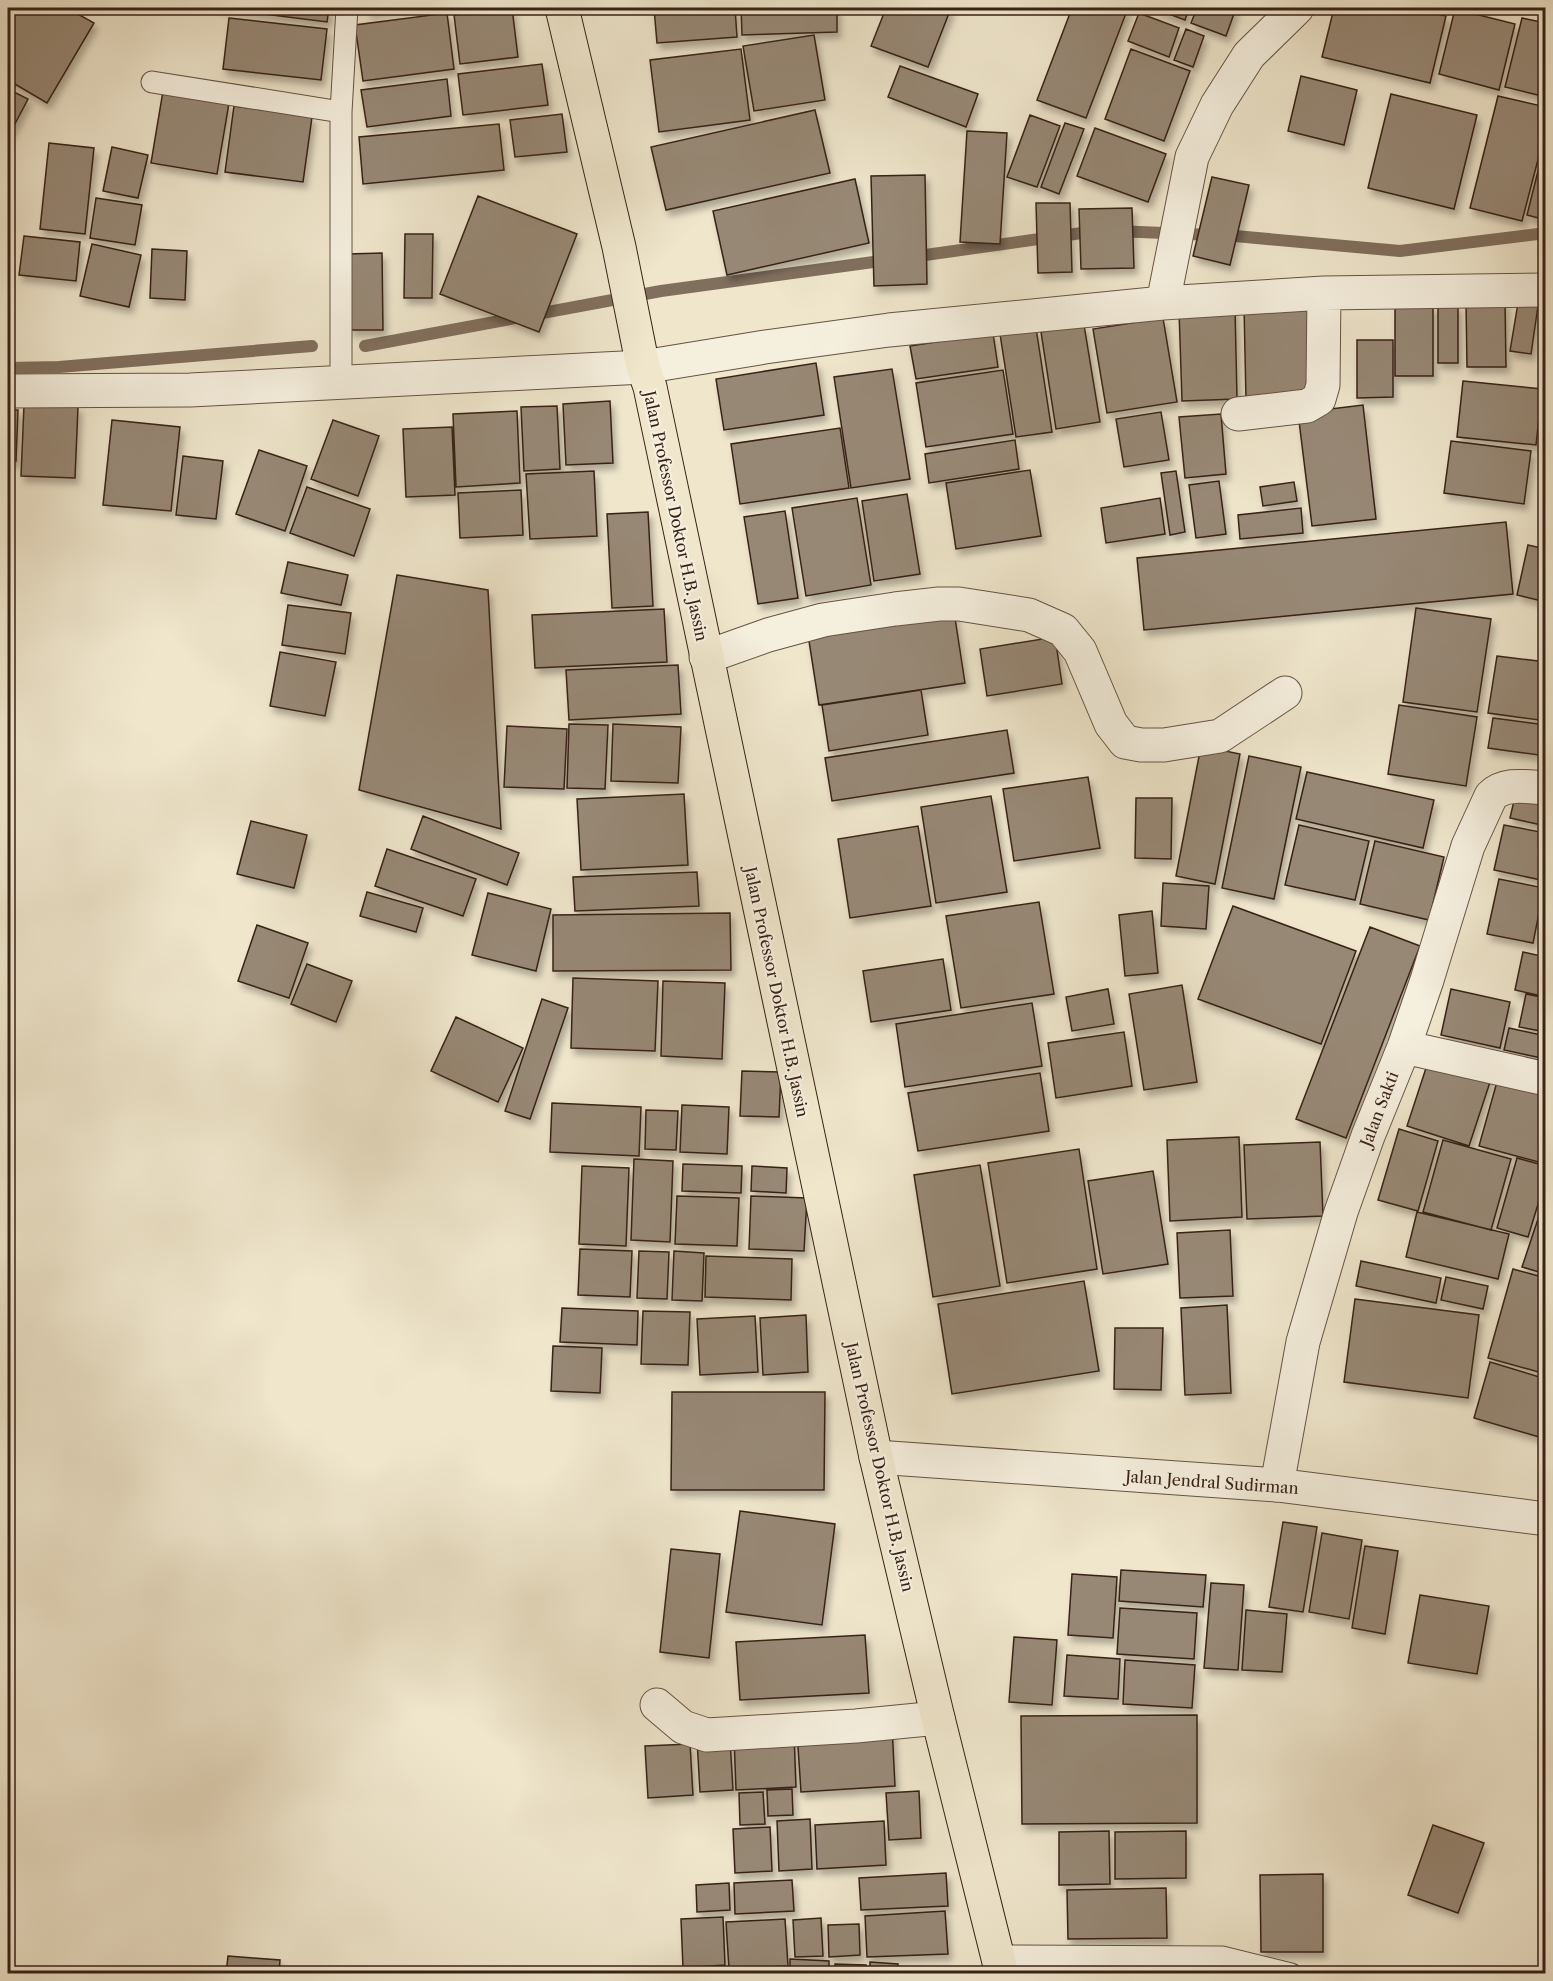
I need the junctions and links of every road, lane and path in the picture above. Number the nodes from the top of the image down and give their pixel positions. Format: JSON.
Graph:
{"nodes":[{"id":1,"x":347,"y":8,"type":"edge"},
{"id":2,"x":562,"y":8,"type":"edge"},
{"id":3,"x":1297,"y":8,"type":"edge"},
{"id":4,"x":152,"y":81,"type":"dead end"},
{"id":5,"x":342,"y":112,"type":"junction"},
{"id":6,"x":1545,"y":290,"type":"edge"},
{"id":7,"x":1324,"y":293,"type":"junction"},
{"id":8,"x":1163,"y":303,"type":"junction"},
{"id":9,"x":640,"y":353,"type":"junction"},
{"id":10,"x":342,"y":384,"type":"junction"},
{"id":11,"x":8,"y":391,"type":"edge"},
{"id":12,"x":1238,"y":414,"type":"dead end"},
{"id":13,"x":706,"y":657,"type":"junction"},
{"id":14,"x":1285,"y":693,"type":"dead end"},
{"id":15,"x":1545,"y":788,"type":"edge"},
{"id":16,"x":1404,"y":1047,"type":"junction"},
{"id":17,"x":1545,"y":1079,"type":"edge"},
{"id":18,"x":876,"y":1457,"type":"junction"},
{"id":19,"x":1277,"y":1485,"type":"junction"},
{"id":20,"x":1545,"y":1519,"type":"edge"},
{"id":21,"x":657,"y":1705,"type":"dead end"},
{"id":22,"x":938,"y":1718,"type":"junction"},
{"id":23,"x":1000,"y":1965,"type":"edge"},
{"id":24,"x":1291,"y":1974,"type":"edge"}],
"edges":[{"from":1,"to":5,"type":"lane"},
{"from":2,"to":9,"type":"highway","name":"Jalan Professor Doktor H.B. Jassin"},
{"from":3,"to":8,"type":"street"},
{"from":4,"to":5,"type":"lane"},
{"from":5,"to":10,"type":"lane"},
{"from":6,"to":7,"type":"street"},
{"from":7,"to":8,"type":"street"},
{"from":7,"to":12,"type":"street"},
{"from":8,"to":9,"type":"street"},
{"from":9,"to":10,"type":"street"},
{"from":9,"to":13,"type":"highway","name":"Jalan Professor Doktor H.B. Jassin"},
{"from":10,"to":11,"type":"street"},
{"from":13,"to":14,"type":"street"},
{"from":13,"to":18,"type":"highway","name":"Jalan Professor Doktor H.B. Jassin"},
{"from":15,"to":16,"type":"street","name":"Jalan Sakti"},
{"from":16,"to":17,"type":"street"},
{"from":16,"to":19,"type":"street","name":"Jalan Sakti"},
{"from":18,"to":19,"type":"street","name":"Jalan Jendral Sudirman"},
{"from":18,"to":22,"type":"highway","name":"Jalan Professor Doktor H.B. Jassin"},
{"from":19,"to":20,"type":"street","name":"Jalan Jendral Sudirman"},
{"from":21,"to":22,"type":"street"},
{"from":22,"to":23,"type":"highway","name":"Jalan Professor Doktor H.B. Jassin"},
{"from":23,"to":24,"type":"lane"}]}
